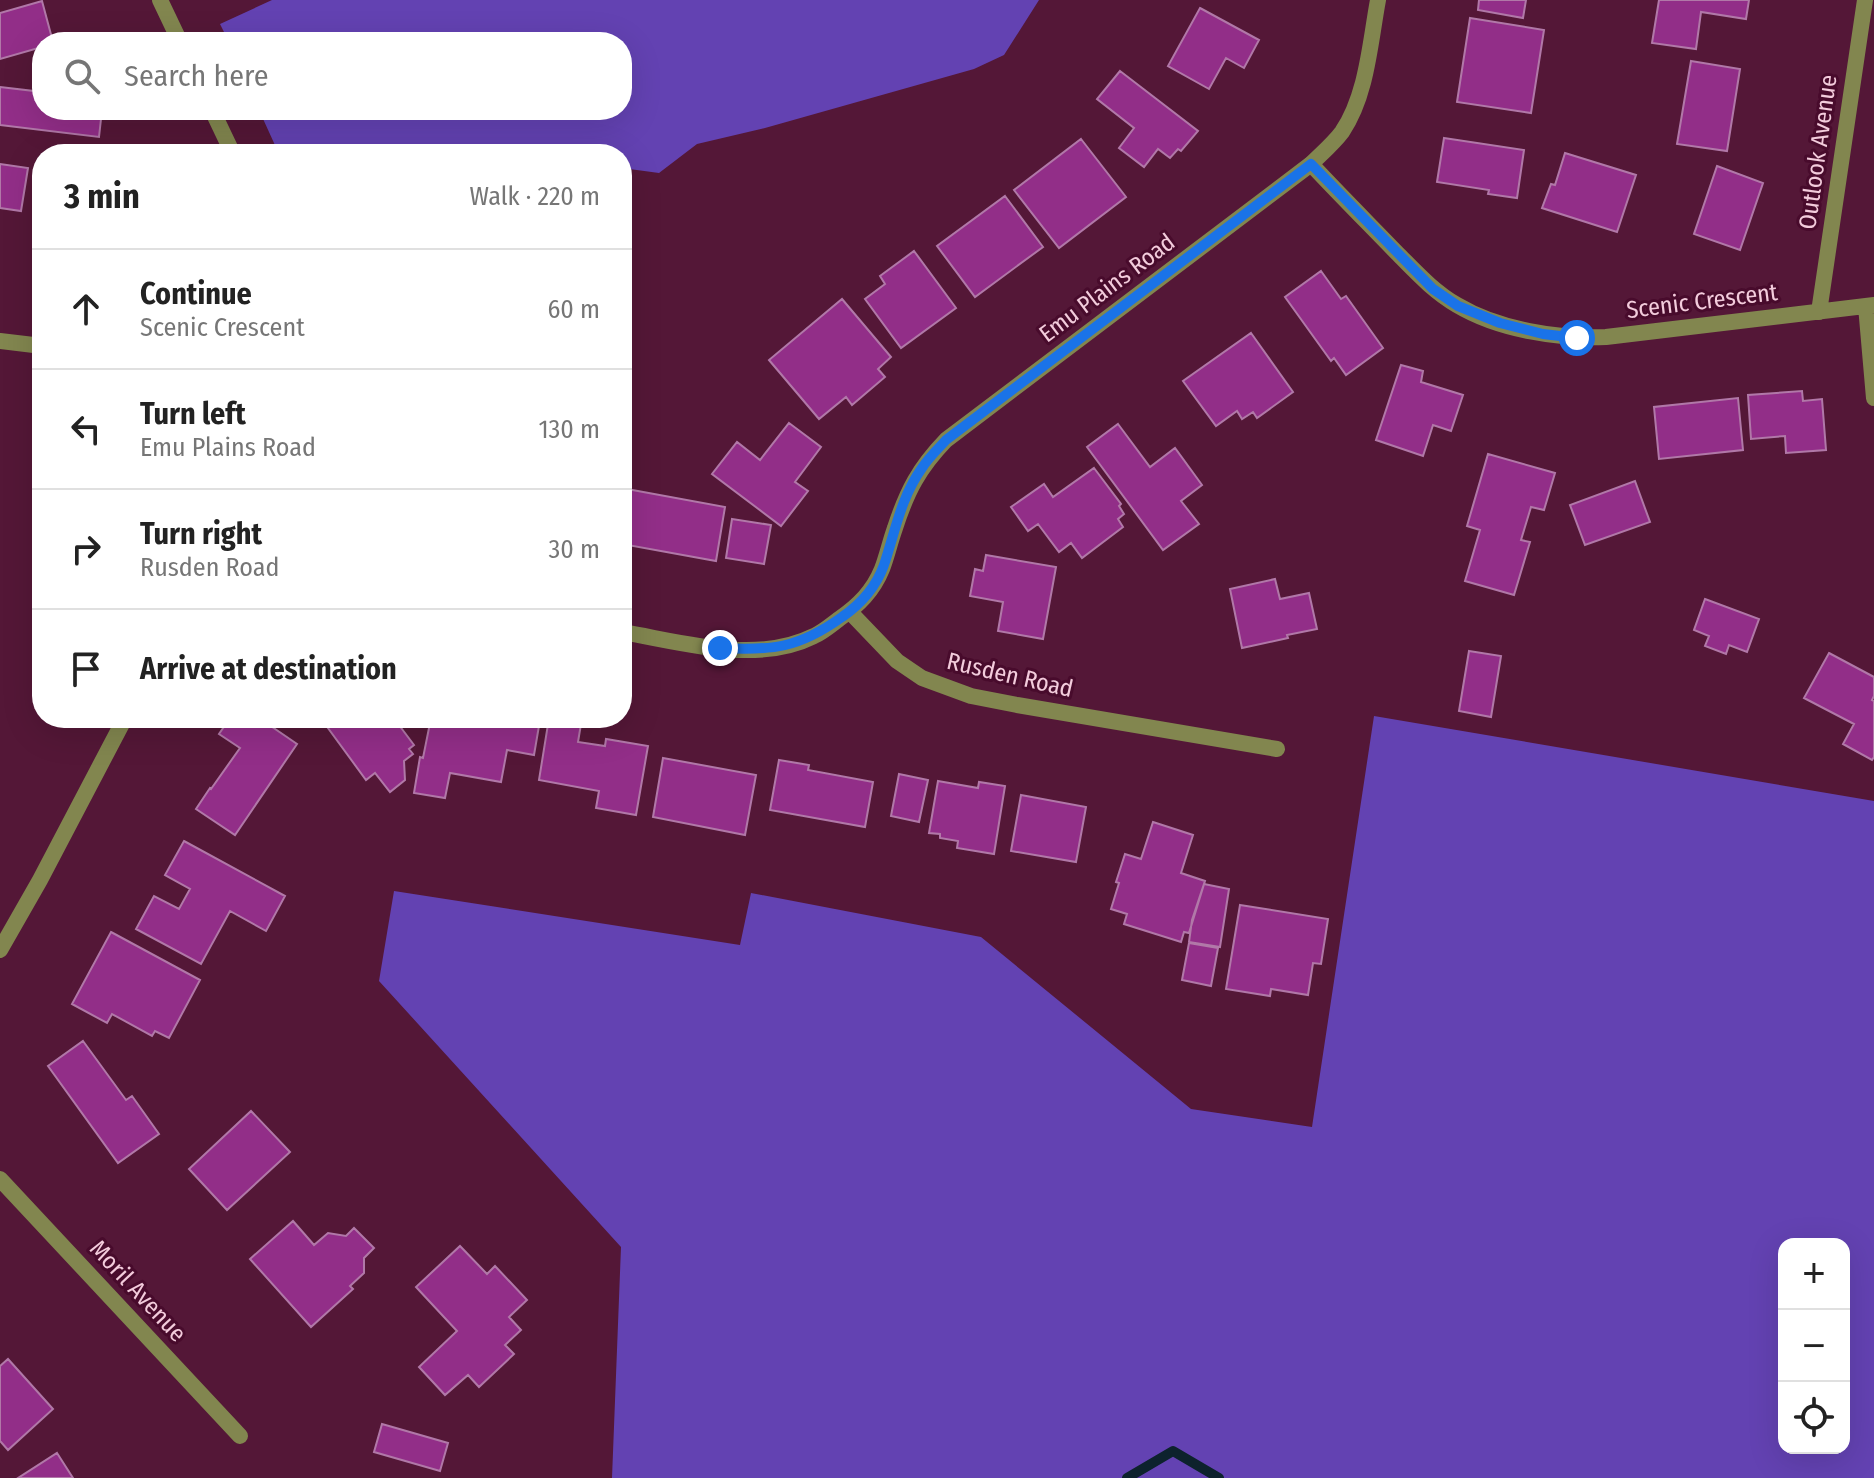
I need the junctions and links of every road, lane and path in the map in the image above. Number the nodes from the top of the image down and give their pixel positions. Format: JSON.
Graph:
{"nodes":[{"id":1,"x":160,"y":0,"type":"edge"},
{"id":2,"x":1378,"y":0,"type":"edge"},
{"id":3,"x":1865,"y":0,"type":"edge"},
{"id":4,"x":175,"y":32,"type":"edge"},
{"id":5,"x":217,"y":120,"type":"edge"},
{"id":6,"x":228,"y":144,"type":"edge"},
{"id":7,"x":1311,"y":164,"type":"junction"},
{"id":8,"x":1870,"y":305,"type":"edge"},
{"id":9,"x":1819,"y":312,"type":"junction"},
{"id":10,"x":0,"y":341,"type":"edge"},
{"id":11,"x":32,"y":345,"type":"edge"},
{"id":12,"x":1874,"y":398,"type":"edge"},
{"id":13,"x":850,"y":612,"type":"junction"},
{"id":14,"x":632,"y":634,"type":"edge"},
{"id":15,"x":120,"y":728,"type":"edge"},
{"id":16,"x":1277,"y":749,"type":"dead end"},
{"id":17,"x":0,"y":950,"type":"edge"},
{"id":18,"x":0,"y":1179,"type":"edge"},
{"id":19,"x":240,"y":1436,"type":"dead end"}],
"edges":[{"from":1,"to":4,"type":"street"},
{"from":2,"to":7,"type":"street","name":"Emu Plains Road"},
{"from":3,"to":9,"type":"street","name":"Outlook Avenue"},
{"from":5,"to":6,"type":"street"},
{"from":7,"to":9,"type":"street","name":"Scenic Crescent"},
{"from":7,"to":13,"type":"street","name":"Emu Plains Road"},
{"from":8,"to":9,"type":"street","name":"Scenic Crescent"},
{"from":8,"to":12,"type":"street"},
{"from":10,"to":11,"type":"street"},
{"from":13,"to":14,"type":"street"},
{"from":13,"to":16,"type":"street","name":"Rusden Road"},
{"from":15,"to":17,"type":"street"},
{"from":18,"to":19,"type":"street","name":"Moril Avenue"}]}
